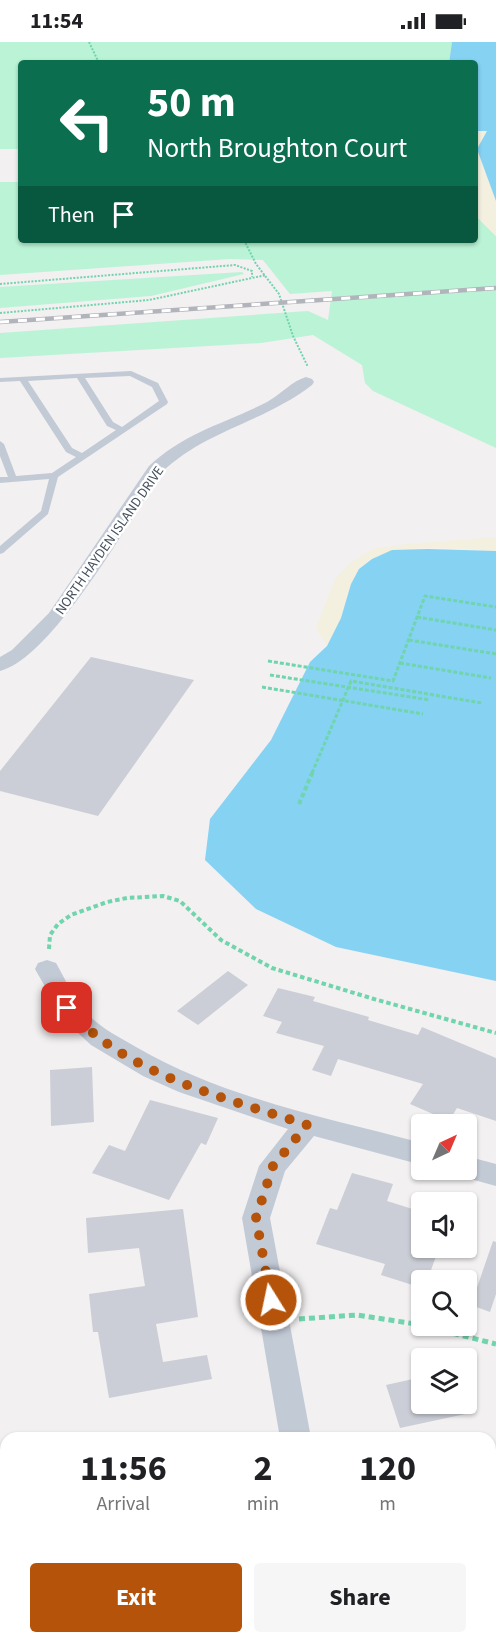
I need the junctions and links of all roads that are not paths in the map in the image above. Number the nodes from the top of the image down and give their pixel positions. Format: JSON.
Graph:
{"nodes":[{"id":1,"x":79,"y":375,"type":"junction"},
{"id":2,"x":22,"y":378,"type":"junction"},
{"id":3,"x":0,"y":380,"type":"edge"},
{"id":4,"x":306,"y":382,"type":"road end"},
{"id":5,"x":122,"y":430,"type":"junction"},
{"id":6,"x":0,"y":444,"type":"edge"},
{"id":7,"x":82,"y":457,"type":"junction"},
{"id":8,"x":54,"y":476,"type":"junction"},
{"id":9,"x":13,"y":479,"type":"junction"},
{"id":10,"x":0,"y":480,"type":"edge"},
{"id":11,"x":0,"y":551,"type":"edge"},
{"id":12,"x":0,"y":665,"type":"edge"},
{"id":13,"x":47,"y":969,"type":"road end"},
{"id":14,"x":307,"y":1125,"type":"junction"},
{"id":15,"x":411,"y":1151,"type":"edge"},
{"id":16,"x":477,"y":1170,"type":"edge"},
{"id":17,"x":496,"y":1175,"type":"edge"},
{"id":18,"x":295,"y":1432,"type":"edge"}],
"edges":[{"from":1,"to":2,"type":"lane"},
{"from":1,"to":5,"type":"lane"},
{"from":1,"to":5,"type":"lane"},
{"from":2,"to":3,"type":"lane"},
{"from":2,"to":7,"type":"lane"},
{"from":4,"to":12,"type":"street","name":"NORTH HAYDEN ISLAND DRIVE"},
{"from":5,"to":7,"type":"lane"},
{"from":6,"to":9,"type":"lane"},
{"from":7,"to":8,"type":"lane"},
{"from":8,"to":9,"type":"lane"},
{"from":8,"to":11,"type":"lane"},
{"from":9,"to":10,"type":"lane"},
{"from":13,"to":14,"type":"street"},
{"from":14,"to":15,"type":"street"},
{"from":14,"to":18,"type":"street"},
{"from":16,"to":17,"type":"street"}]}
